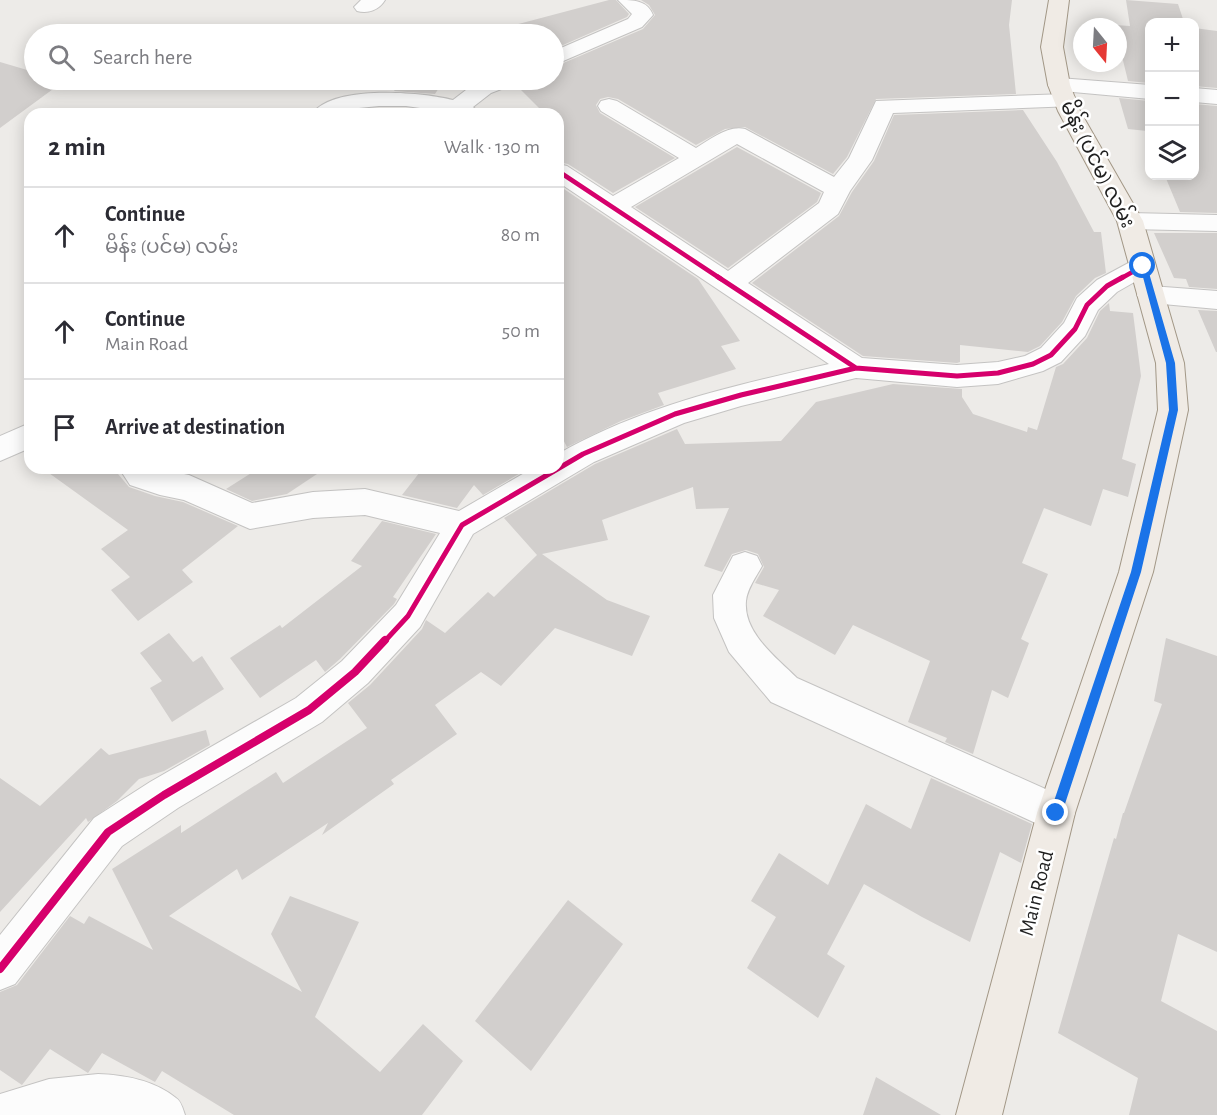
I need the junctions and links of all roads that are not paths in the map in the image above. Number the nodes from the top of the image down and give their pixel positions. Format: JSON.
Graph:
{"nodes":[{"id":1,"x":628,"y":0,"type":"edge"},
{"id":2,"x":1059,"y":0,"type":"edge"},
{"id":3,"x":564,"y":55,"type":"edge"},
{"id":4,"x":481,"y":90,"type":"edge"},
{"id":5,"x":1145,"y":92,"type":"edge"},
{"id":6,"x":1062,"y":93,"type":"junction"},
{"id":7,"x":1199,"y":95,"type":"edge"},
{"id":8,"x":1217,"y":97,"type":"edge"},
{"id":9,"x":609,"y":106,"type":"dead end"},
{"id":10,"x":342,"y":108,"type":"edge"},
{"id":11,"x":438,"y":108,"type":"edge"},
{"id":12,"x":463,"y":108,"type":"edge"},
{"id":13,"x":696,"y":158,"type":"junction"},
{"id":14,"x":564,"y":177,"type":"edge"},
{"id":15,"x":838,"y":189,"type":"junction"},
{"id":16,"x":613,"y":207,"type":"junction"},
{"id":17,"x":1130,"y":220,"type":"junction"},
{"id":18,"x":1217,"y":223,"type":"edge"},
{"id":19,"x":1143,"y":266,"type":"junction"},
{"id":20,"x":729,"y":284,"type":"junction"},
{"id":21,"x":1151,"y":295,"type":"junction"},
{"id":22,"x":1217,"y":300,"type":"edge"},
{"id":23,"x":856,"y":368,"type":"junction"},
{"id":24,"x":24,"y":438,"type":"edge"},
{"id":25,"x":0,"y":450,"type":"edge"},
{"id":26,"x":564,"y":465,"type":"edge"},
{"id":27,"x":139,"y":474,"type":"edge"},
{"id":28,"x":549,"y":474,"type":"edge"},
{"id":29,"x":199,"y":478,"type":"edge"},
{"id":30,"x":462,"y":525,"type":"junction"},
{"id":31,"x":745,"y":566,"type":"dead end"},
{"id":32,"x":1136,"y":572,"type":"joint"},
{"id":33,"x":1056,"y":813,"type":"junction"},
{"id":34,"x":0,"y":969,"type":"edge"},
{"id":35,"x":4,"y":1115,"type":"edge"},
{"id":36,"x":162,"y":1115,"type":"edge"},
{"id":37,"x":979,"y":1115,"type":"edge"}],
"edges":[{"from":1,"to":3,"type":"street"},
{"from":2,"to":6,"type":"main road","name":"မိန်း (ပင်မ) လမ်း"},
{"from":4,"to":12,"type":"street"},
{"from":5,"to":6,"type":"street"},
{"from":6,"to":15,"type":"street"},
{"from":6,"to":17,"type":"main road","name":"မိန်း (ပင်မ) လမ်း"},
{"from":7,"to":8,"type":"street"},
{"from":9,"to":13,"type":"street"},
{"from":10,"to":11,"type":"street"},
{"from":13,"to":15,"type":"street"},
{"from":13,"to":16,"type":"street"},
{"from":14,"to":16,"type":"street"},
{"from":15,"to":20,"type":"street"},
{"from":16,"to":20,"type":"street"},
{"from":17,"to":18,"type":"street"},
{"from":17,"to":19,"type":"main road","name":"မိန်း (ပင်မ) လမ်း"},
{"from":19,"to":21,"type":"main road","name":"မိန်း (ပင်မ) လမ်း"},
{"from":19,"to":23,"type":"street"},
{"from":20,"to":23,"type":"street"},
{"from":21,"to":22,"type":"street"},
{"from":21,"to":32,"type":"main road","name":"မိန်း (ပင်မ) လမ်း"},
{"from":23,"to":26,"type":"street"},
{"from":24,"to":25,"type":"street"},
{"from":27,"to":29,"type":"street"},
{"from":28,"to":30,"type":"street"},
{"from":29,"to":30,"type":"street"},
{"from":30,"to":34,"type":"street"},
{"from":31,"to":33,"type":"street"},
{"from":32,"to":33,"type":"main road","name":"Main Road"},
{"from":33,"to":37,"type":"main road","name":"Main Road"},
{"from":35,"to":36,"type":"street"}]}
